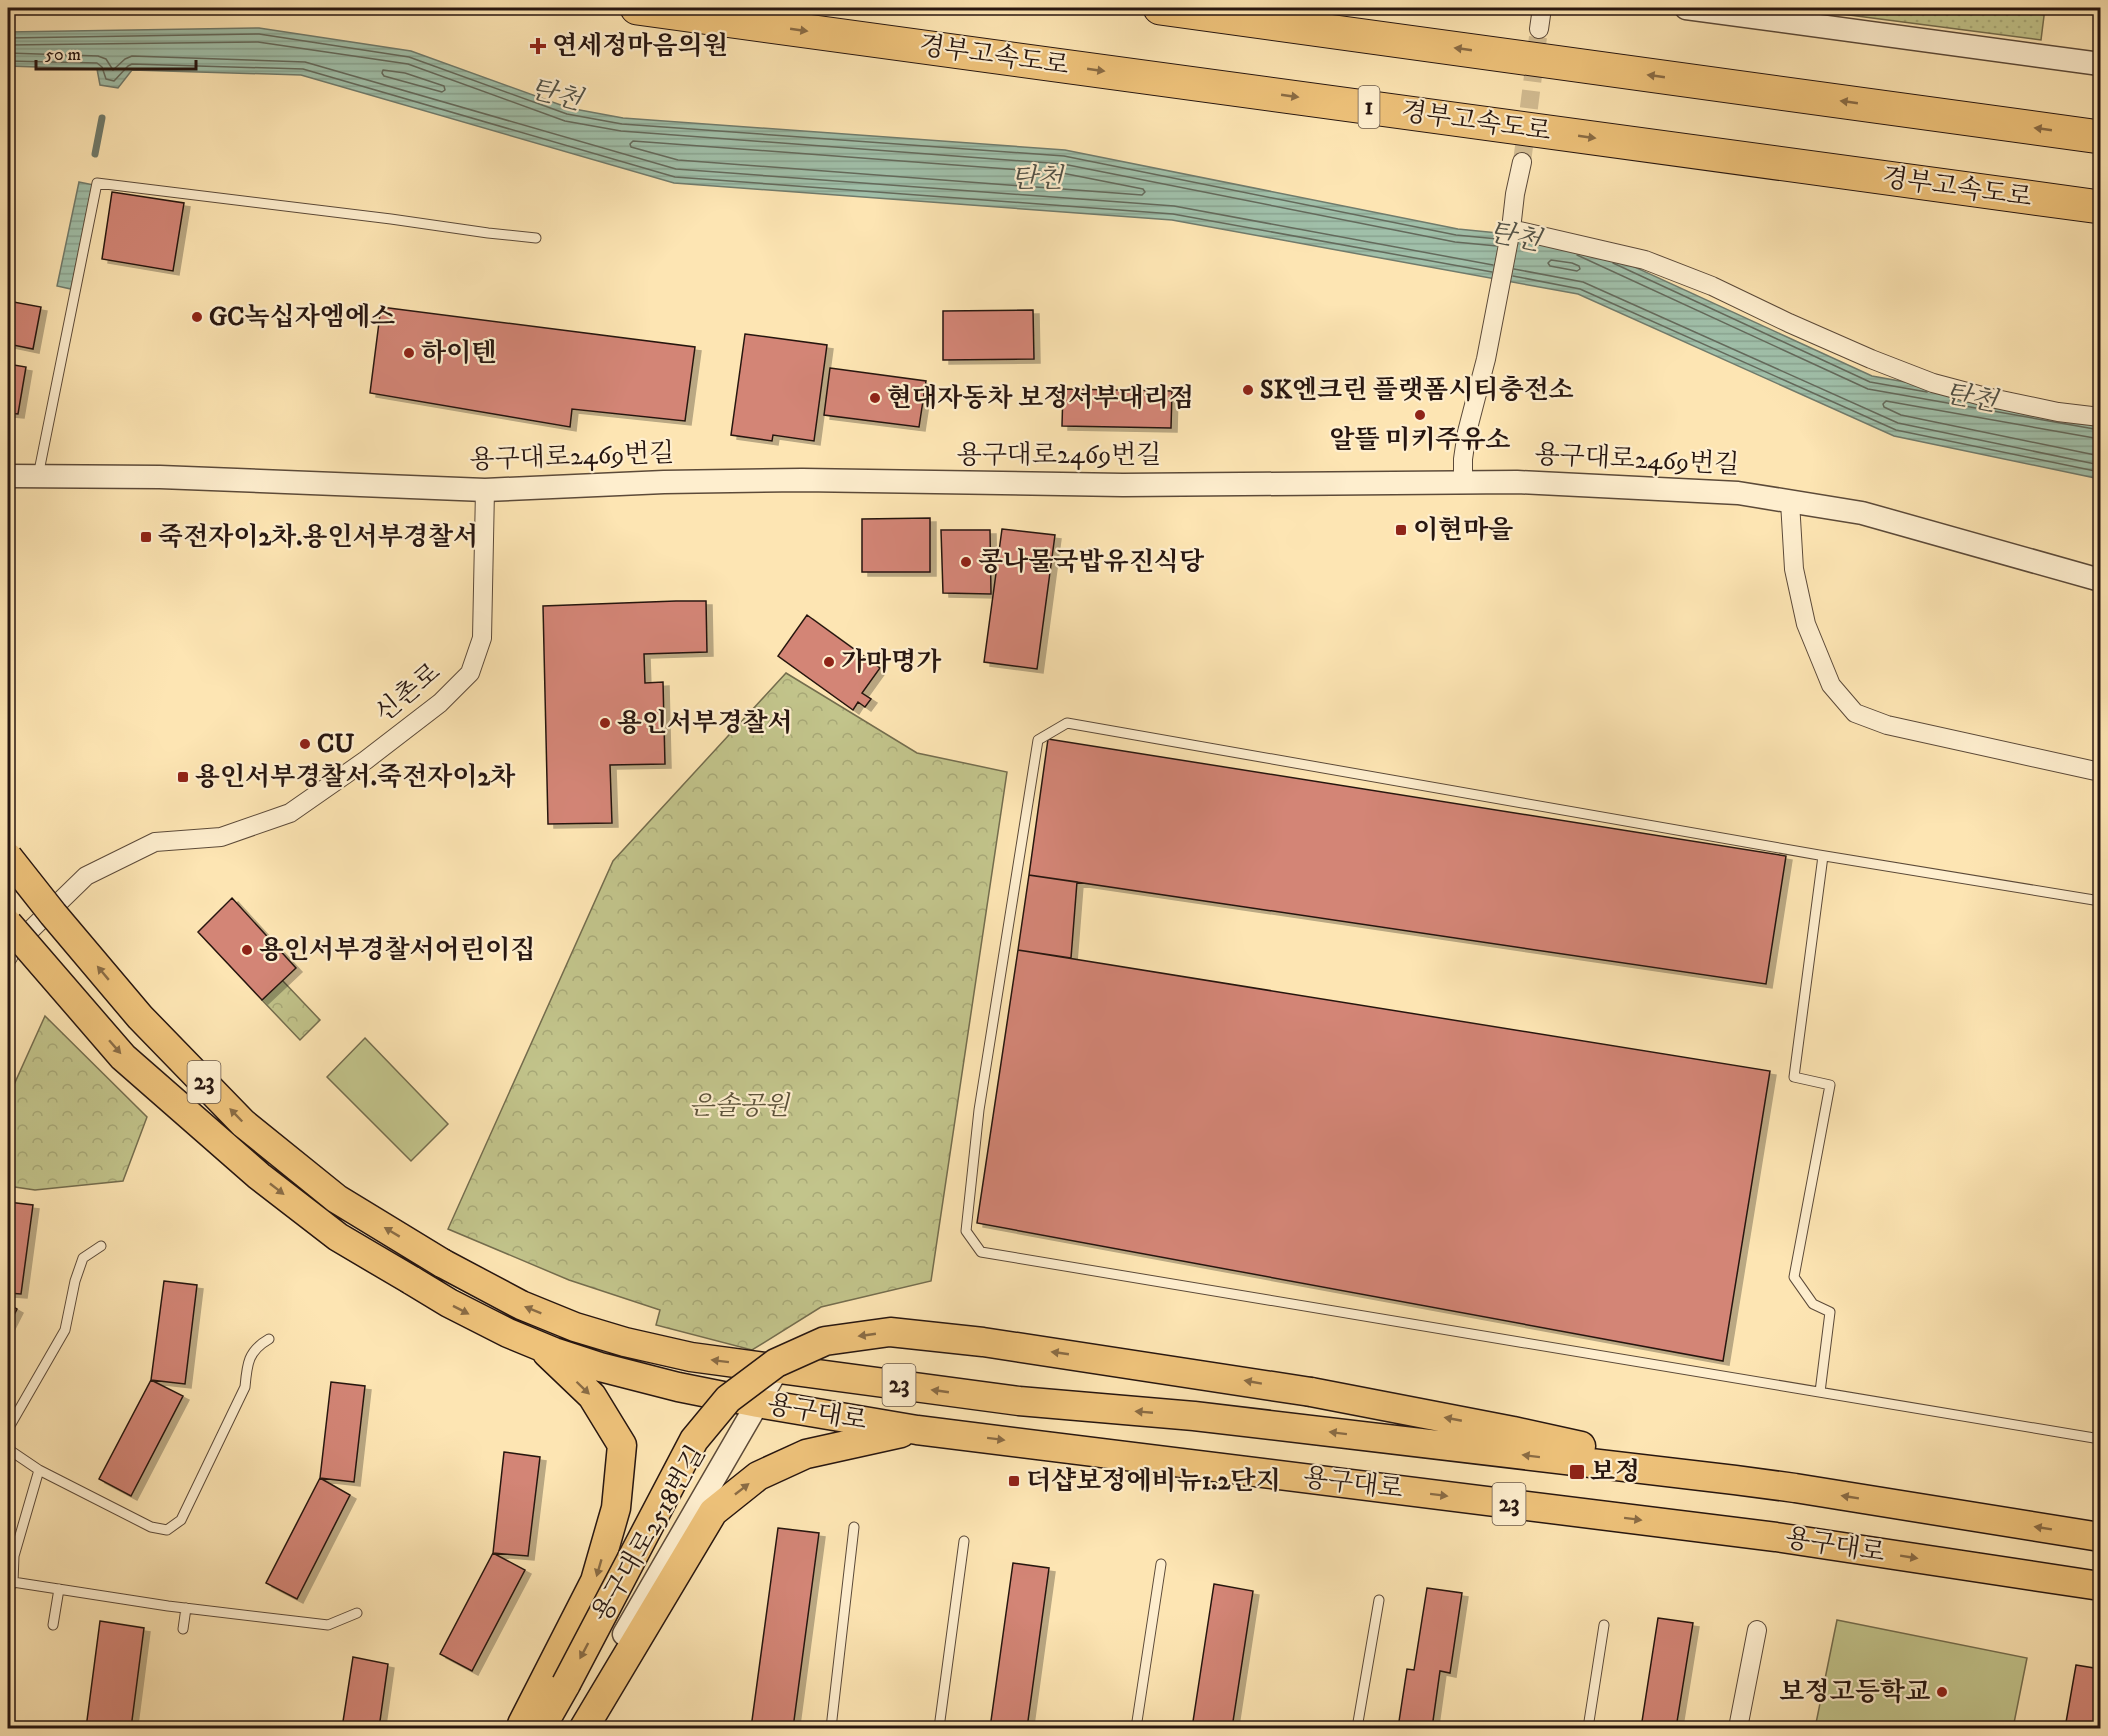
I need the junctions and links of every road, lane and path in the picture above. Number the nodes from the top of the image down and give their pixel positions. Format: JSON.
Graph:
{"nodes":[{"id":1,"x":637,"y":8,"type":"edge"},
{"id":2,"x":1160,"y":8,"type":"edge"},
{"id":3,"x":1542,"y":8,"type":"edge"},
{"id":4,"x":1686,"y":8,"type":"edge"},
{"id":5,"x":1539,"y":29,"type":"tunnel mouth"},
{"id":6,"x":2100,"y":64,"type":"edge"},
{"id":7,"x":2100,"y":137,"type":"edge"},
{"id":8,"x":1522,"y":162,"type":"tunnel mouth"},
{"id":9,"x":2100,"y":207,"type":"edge"},
{"id":10,"x":1510,"y":236,"type":"junction"},
{"id":11,"x":536,"y":238,"type":"dead end"},
{"id":12,"x":2100,"y":417,"type":"edge"},
{"id":13,"x":8,"y":476,"type":"edge"},
{"id":14,"x":38,"y":477,"type":"junction"},
{"id":15,"x":1463,"y":482,"type":"junction"},
{"id":16,"x":485,"y":490,"type":"junction"},
{"id":17,"x":1790,"y":502,"type":"junction"},
{"id":18,"x":2100,"y":580,"type":"edge"},
{"id":19,"x":2100,"y":772,"type":"edge"},
{"id":20,"x":1822,"y":856,"type":"junction"},
{"id":21,"x":8,"y":857,"type":"edge"},
{"id":22,"x":2100,"y":901,"type":"edge"},
{"id":23,"x":8,"y":924,"type":"edge"},
{"id":24,"x":8,"y":957,"type":"edge"},
{"id":25,"x":101,"y":1246,"type":"dead end"},
{"id":26,"x":508,"y":1333,"type":"junction"},
{"id":27,"x":269,"y":1339,"type":"dead end"},
{"id":28,"x":644,"y":1346,"type":"junction"},
{"id":29,"x":541,"y":1347,"type":"junction"},
{"id":30,"x":778,"y":1368,"type":"junction"},
{"id":31,"x":1820,"y":1392,"type":"junction"},
{"id":32,"x":1019,"y":1401,"type":"junction"},
{"id":33,"x":758,"y":1402,"type":"junction"},
{"id":34,"x":858,"y":1420,"type":"junction"},
{"id":35,"x":8,"y":1429,"type":"edge"},
{"id":36,"x":917,"y":1430,"type":"junction"},
{"id":37,"x":2100,"y":1438,"type":"edge"},
{"id":38,"x":8,"y":1449,"type":"edge"},
{"id":39,"x":39,"y":1470,"type":"junction"},
{"id":40,"x":1736,"y":1480,"type":"junction"},
{"id":41,"x":854,"y":1527,"type":"dead end"},
{"id":42,"x":2100,"y":1538,"type":"edge"},
{"id":43,"x":964,"y":1541,"type":"dead end"},
{"id":44,"x":1161,"y":1564,"type":"dead end"},
{"id":45,"x":10,"y":1586,"type":"edge"},
{"id":46,"x":2100,"y":1586,"type":"edge"},
{"id":47,"x":59,"y":1589,"type":"junction"},
{"id":48,"x":1379,"y":1600,"type":"dead end"},
{"id":49,"x":186,"y":1608,"type":"junction"},
{"id":50,"x":357,"y":1612,"type":"dead end"},
{"id":51,"x":53,"y":1625,"type":"dead end"},
{"id":52,"x":1604,"y":1625,"type":"dead end"},
{"id":53,"x":183,"y":1629,"type":"dead end"},
{"id":54,"x":1757,"y":1630,"type":"dead end"},
{"id":55,"x":522,"y":1728,"type":"edge"},
{"id":56,"x":542,"y":1728,"type":"edge"},
{"id":57,"x":569,"y":1728,"type":"edge"},
{"id":58,"x":584,"y":1728,"type":"edge"},
{"id":59,"x":831,"y":1728,"type":"edge"},
{"id":60,"x":939,"y":1728,"type":"edge"},
{"id":61,"x":1136,"y":1728,"type":"edge"},
{"id":62,"x":1357,"y":1728,"type":"edge"},
{"id":63,"x":1588,"y":1728,"type":"edge"},
{"id":64,"x":1738,"y":1728,"type":"edge"}],
"edges":[{"from":1,"to":9,"type":"highway","name":"경부고속도로","number":"1","one_way":true},
{"from":7,"to":2,"type":"highway","one_way":true},
{"from":3,"to":5,"type":"street"},
{"from":4,"to":6,"type":"street"},
{"from":8,"to":10,"type":"street"},
{"from":10,"to":12,"type":"street"},
{"from":10,"to":15,"type":"street"},
{"from":11,"to":14,"type":"lane"},
{"from":13,"to":14,"type":"street","name":"용구대로2469번길"},
{"from":14,"to":16,"type":"street","name":"용구대로2469번길"},
{"from":15,"to":16,"type":"street","name":"용구대로2469번길"},
{"from":15,"to":17,"type":"street","name":"용구대로2469번길"},
{"from":16,"to":24,"type":"street","name":"신촌로"},
{"from":17,"to":18,"type":"street","name":"용구대로2469번길"},
{"from":17,"to":19,"type":"street"},
{"from":20,"to":22,"type":"lane"},
{"from":20,"to":31,"type":"lane"},
{"from":20,"to":31,"type":"lane"},
{"from":28,"to":21,"type":"main road","name":"용구대로","number":"23","one_way":true,"bridge":true},
{"from":23,"to":26,"type":"main road","name":"용구대로","number":"23","one_way":true,"bridge":true},
{"from":25,"to":35,"type":"lane"},
{"from":26,"to":28,"type":"main road"},
{"from":26,"to":29,"type":"main road","name":"용구대로","number":"23"},
{"from":27,"to":39,"type":"lane"},
{"from":30,"to":28,"type":"main road","name":"용구대로","number":"23","one_way":true},
{"from":29,"to":33,"type":"main road","name":"용구대로","number":"23"},
{"from":29,"to":55,"type":"main road","one_way":true},
{"from":32,"to":30,"type":"main road","name":"용구대로","number":"23","one_way":true},
{"from":30,"to":33,"type":"street","name":"용구대로2518번길"},
{"from":31,"to":37,"type":"lane"},
{"from":32,"to":34,"type":"main road"},
{"from":40,"to":32,"type":"main road","name":"용구대로","number":"23","one_way":true},
{"from":33,"to":34,"type":"main road","name":"용구대로","number":"23"},
{"from":33,"to":57,"type":"street","name":"용구대로2518번길"},
{"from":34,"to":36,"type":"main road","name":"용구대로","number":"23"},
{"from":36,"to":46,"type":"main road","name":"용구대로","number":"23","one_way":true},
{"from":58,"to":36,"type":"main road","one_way":true},
{"from":38,"to":39,"type":"lane"},
{"from":39,"to":45,"type":"lane"},
{"from":42,"to":40,"type":"main road","name":"용구대로","number":"23","one_way":true},
{"from":40,"to":56,"type":"main road","one_way":true,"bridge":true},
{"from":41,"to":59,"type":"lane"},
{"from":43,"to":60,"type":"lane"},
{"from":44,"to":61,"type":"lane"},
{"from":45,"to":47,"type":"lane"},
{"from":47,"to":49,"type":"lane"},
{"from":47,"to":51,"type":"lane"},
{"from":48,"to":62,"type":"lane"},
{"from":49,"to":50,"type":"lane"},
{"from":49,"to":53,"type":"lane"},
{"from":52,"to":63,"type":"lane"},
{"from":54,"to":64,"type":"street"}]}
